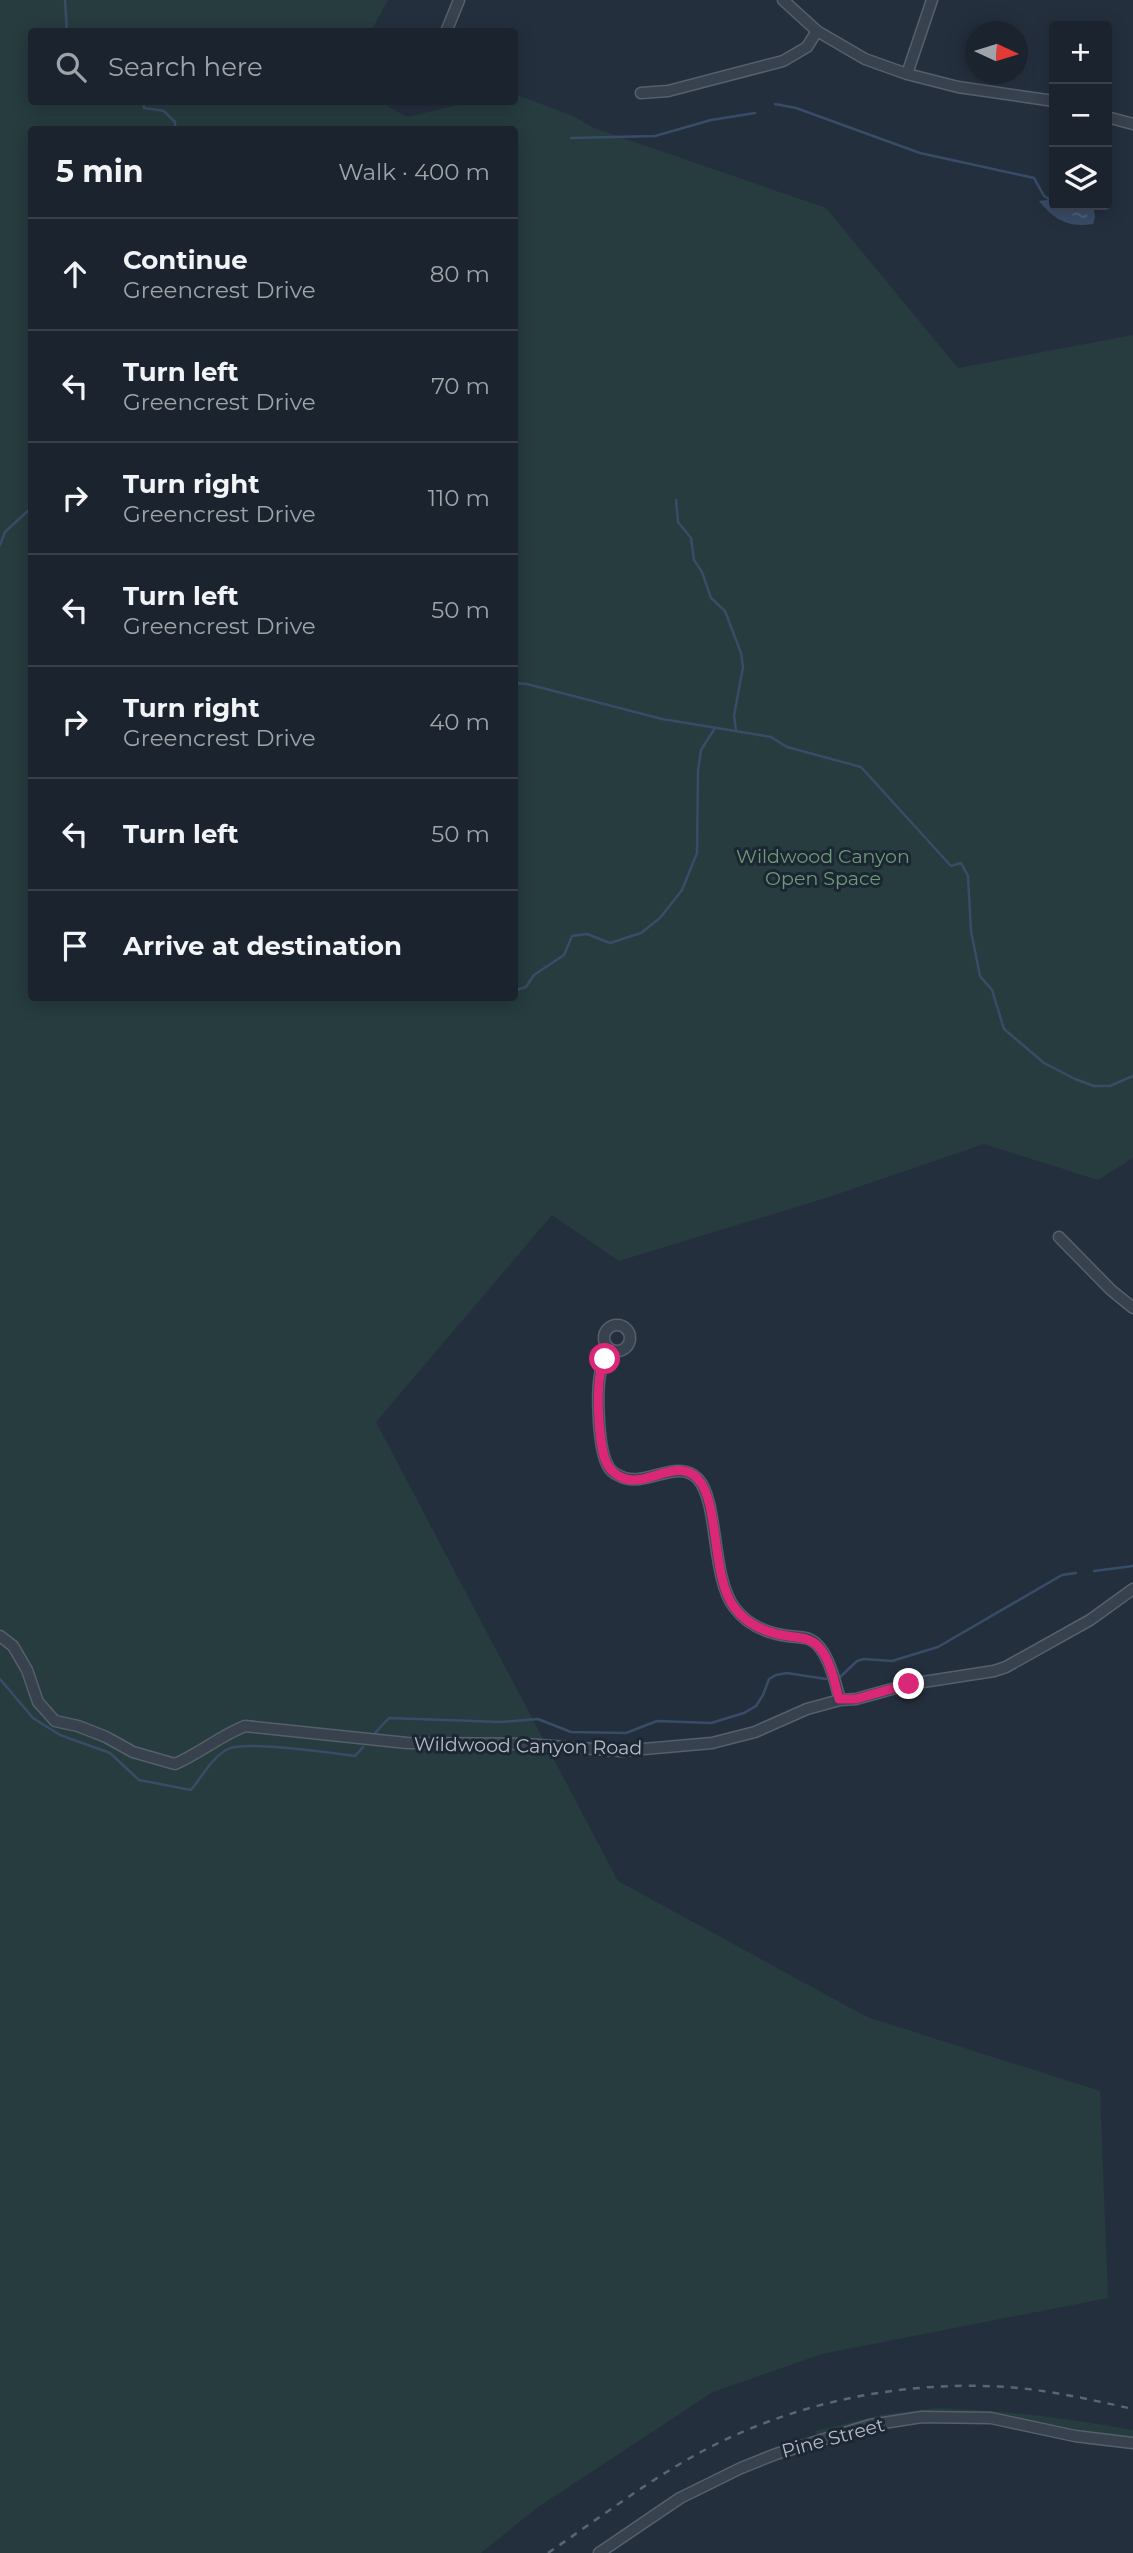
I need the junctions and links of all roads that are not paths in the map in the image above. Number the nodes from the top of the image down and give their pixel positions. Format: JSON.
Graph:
{"nodes":[{"id":1,"x":459,"y":0,"type":"edge"},
{"id":2,"x":783,"y":0,"type":"edge"},
{"id":3,"x":932,"y":0,"type":"edge"},
{"id":4,"x":448,"y":28,"type":"edge"},
{"id":5,"x":817,"y":31,"type":"junction"},
{"id":6,"x":907,"y":74,"type":"junction"},
{"id":7,"x":641,"y":93,"type":"dead end"},
{"id":8,"x":1049,"y":100,"type":"edge"},
{"id":9,"x":1112,"y":118,"type":"edge"},
{"id":10,"x":1133,"y":124,"type":"edge"},
{"id":11,"x":1059,"y":1237,"type":"dead end"},
{"id":12,"x":1133,"y":1308,"type":"edge"},
{"id":13,"x":611,"y":1350,"type":"dead end"},
{"id":14,"x":1133,"y":1589,"type":"edge"},
{"id":15,"x":0,"y":1636,"type":"edge"},
{"id":16,"x":839,"y":1699,"type":"junction"},
{"id":17,"x":1133,"y":2443,"type":"edge"},
{"id":18,"x":599,"y":2553,"type":"edge"}],
"edges":[{"from":1,"to":4,"type":"street"},
{"from":2,"to":5,"type":"street"},
{"from":3,"to":6,"type":"street"},
{"from":5,"to":6,"type":"street"},
{"from":5,"to":7,"type":"street"},
{"from":6,"to":8,"type":"street"},
{"from":9,"to":10,"type":"street"},
{"from":11,"to":12,"type":"street"},
{"from":13,"to":16,"type":"street"},
{"from":14,"to":16,"type":"street","name":"Wildwood Canyon Road"},
{"from":15,"to":16,"type":"street","name":"Wildwood Canyon Road"},
{"from":17,"to":18,"type":"street","name":"Pine Street"}]}
